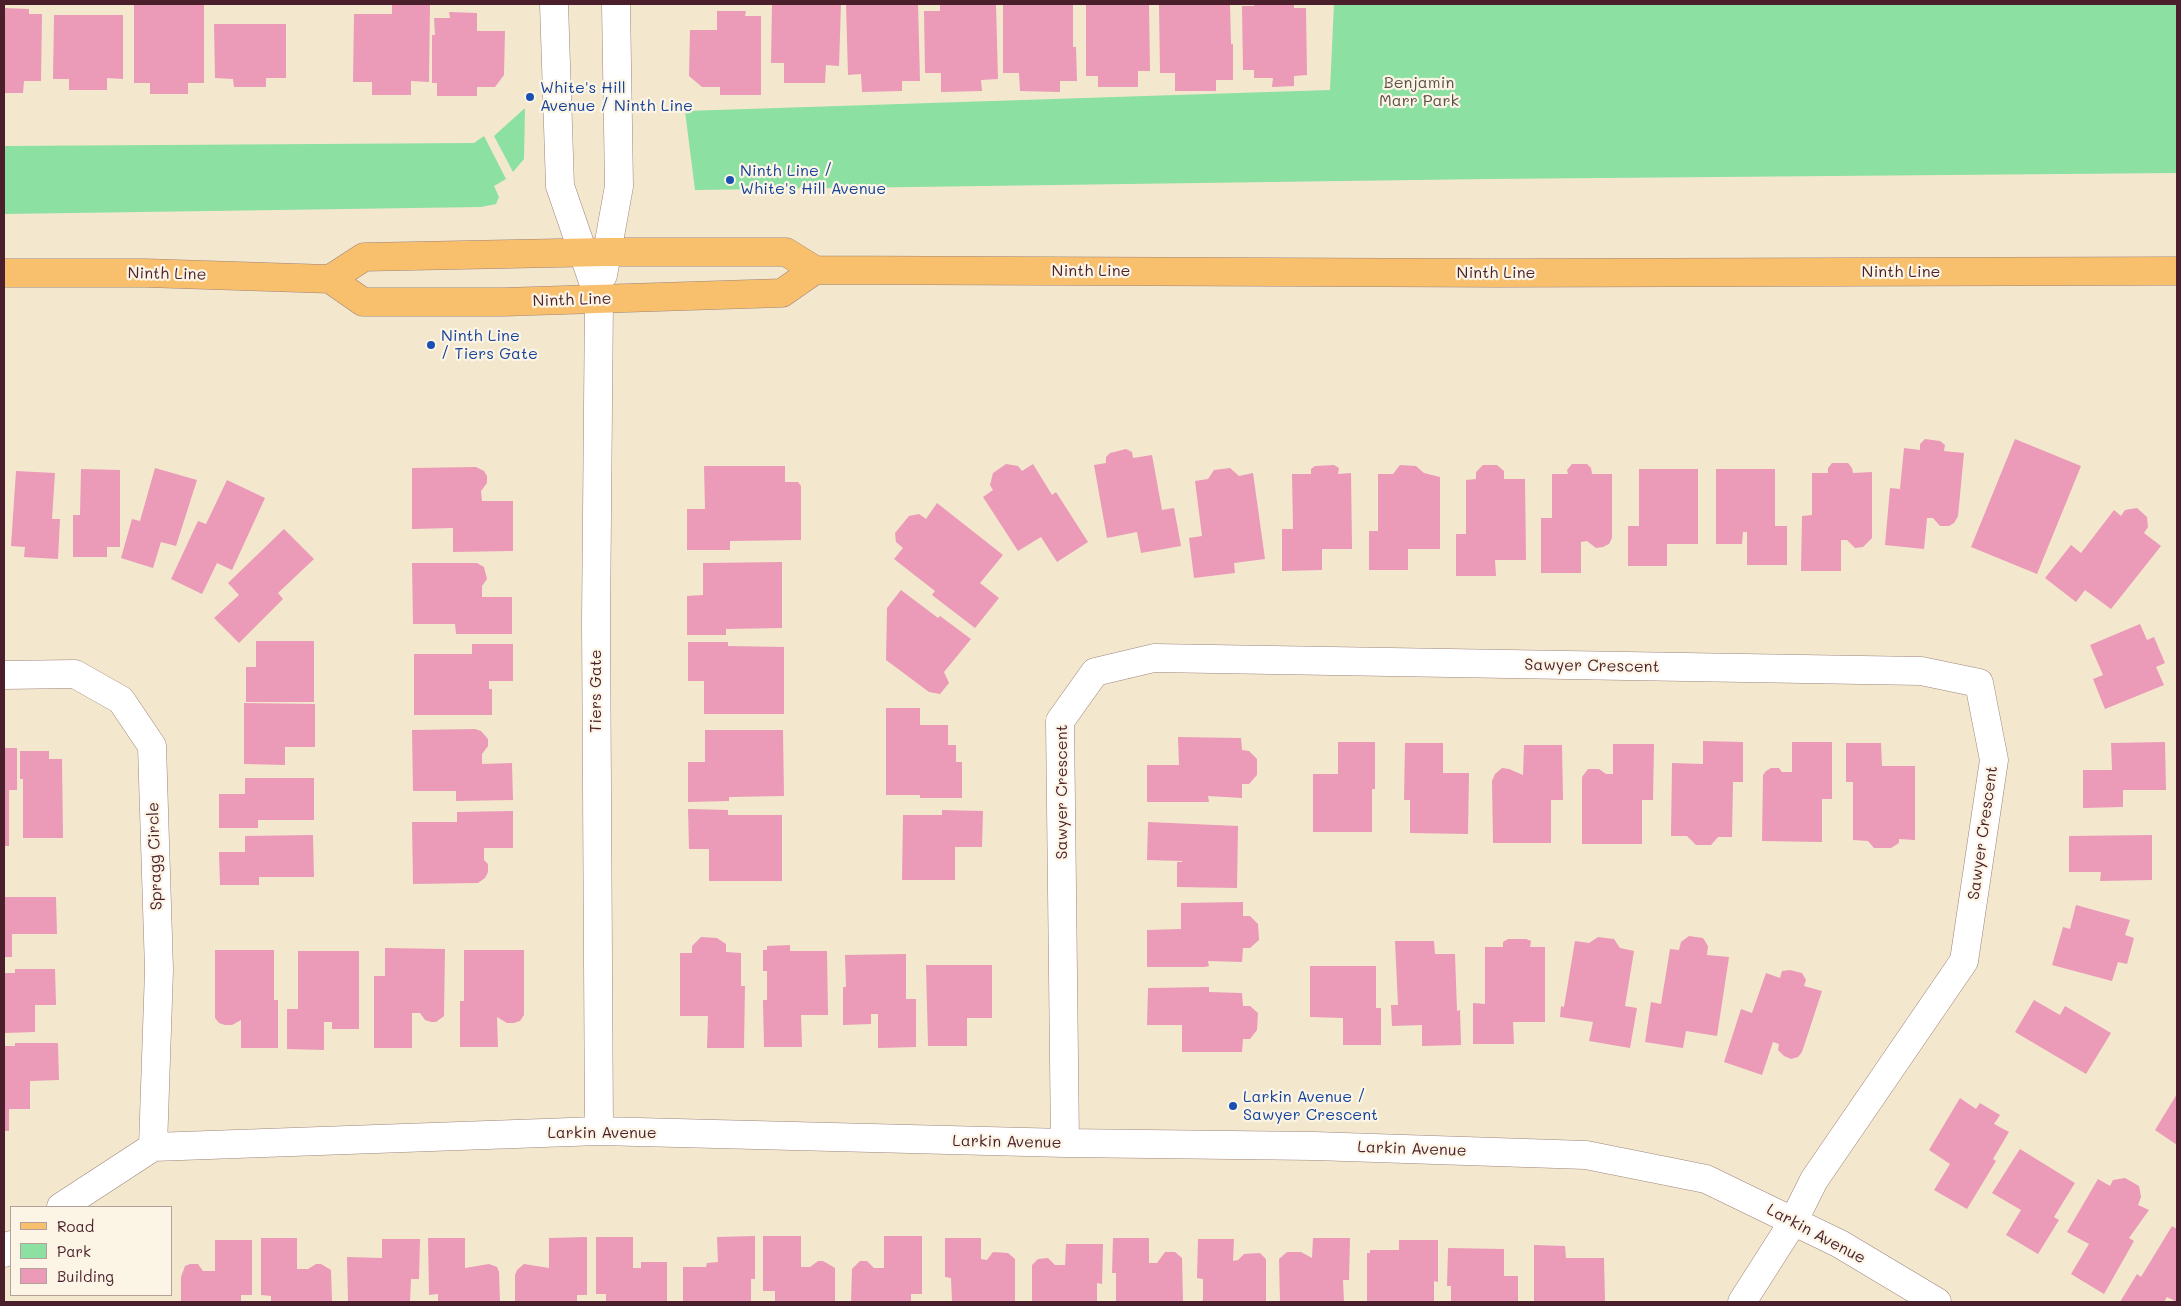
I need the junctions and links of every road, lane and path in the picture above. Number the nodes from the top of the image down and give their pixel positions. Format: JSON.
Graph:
{"nodes":[{"id":1,"x":554,"y":4,"type":"edge"},
{"id":2,"x":616,"y":4,"type":"edge"},
{"id":3,"x":595,"y":252,"type":"junction"},
{"id":4,"x":815,"y":270,"type":"junction"},
{"id":5,"x":2177,"y":271,"type":"edge"},
{"id":6,"x":4,"y":273,"type":"edge"},
{"id":7,"x":330,"y":279,"type":"junction"},
{"id":8,"x":598,"y":299,"type":"junction"},
{"id":9,"x":4,"y":675,"type":"edge"},
{"id":10,"x":599,"y":1132,"type":"junction"},
{"id":11,"x":1065,"y":1144,"type":"junction"},
{"id":12,"x":154,"y":1147,"type":"junction"},
{"id":13,"x":63,"y":1206,"type":"edge"},
{"id":14,"x":1793,"y":1222,"type":"junction"},
{"id":15,"x":1742,"y":1302,"type":"edge"},
{"id":16,"x":1937,"y":1302,"type":"edge"}],
"edges":[{"from":1,"to":3,"type":"street"},
{"from":2,"to":3,"type":"street","name":"Tiers Gate"},
{"from":3,"to":4,"type":"main road"},
{"from":3,"to":7,"type":"main road"},
{"from":3,"to":8,"type":"street","name":"Tiers Gate"},
{"from":4,"to":5,"type":"main road","name":"Ninth Line"},
{"from":4,"to":8,"type":"main road","name":"Ninth Line"},
{"from":6,"to":7,"type":"main road","name":"Ninth Line"},
{"from":7,"to":8,"type":"main road","name":"Ninth Line"},
{"from":8,"to":10,"type":"street","name":"Tiers Gate"},
{"from":9,"to":12,"type":"street","name":"Spragg Circle"},
{"from":10,"to":11,"type":"street","name":"Larkin Avenue"},
{"from":10,"to":12,"type":"street","name":"Larkin Avenue"},
{"from":11,"to":14,"type":"street","name":"Larkin Avenue"},
{"from":11,"to":14,"type":"street","name":"Sawyer Crescent"},
{"from":12,"to":13,"type":"street"},
{"from":14,"to":15,"type":"street"},
{"from":14,"to":16,"type":"street","name":"Larkin Avenue"}]}
